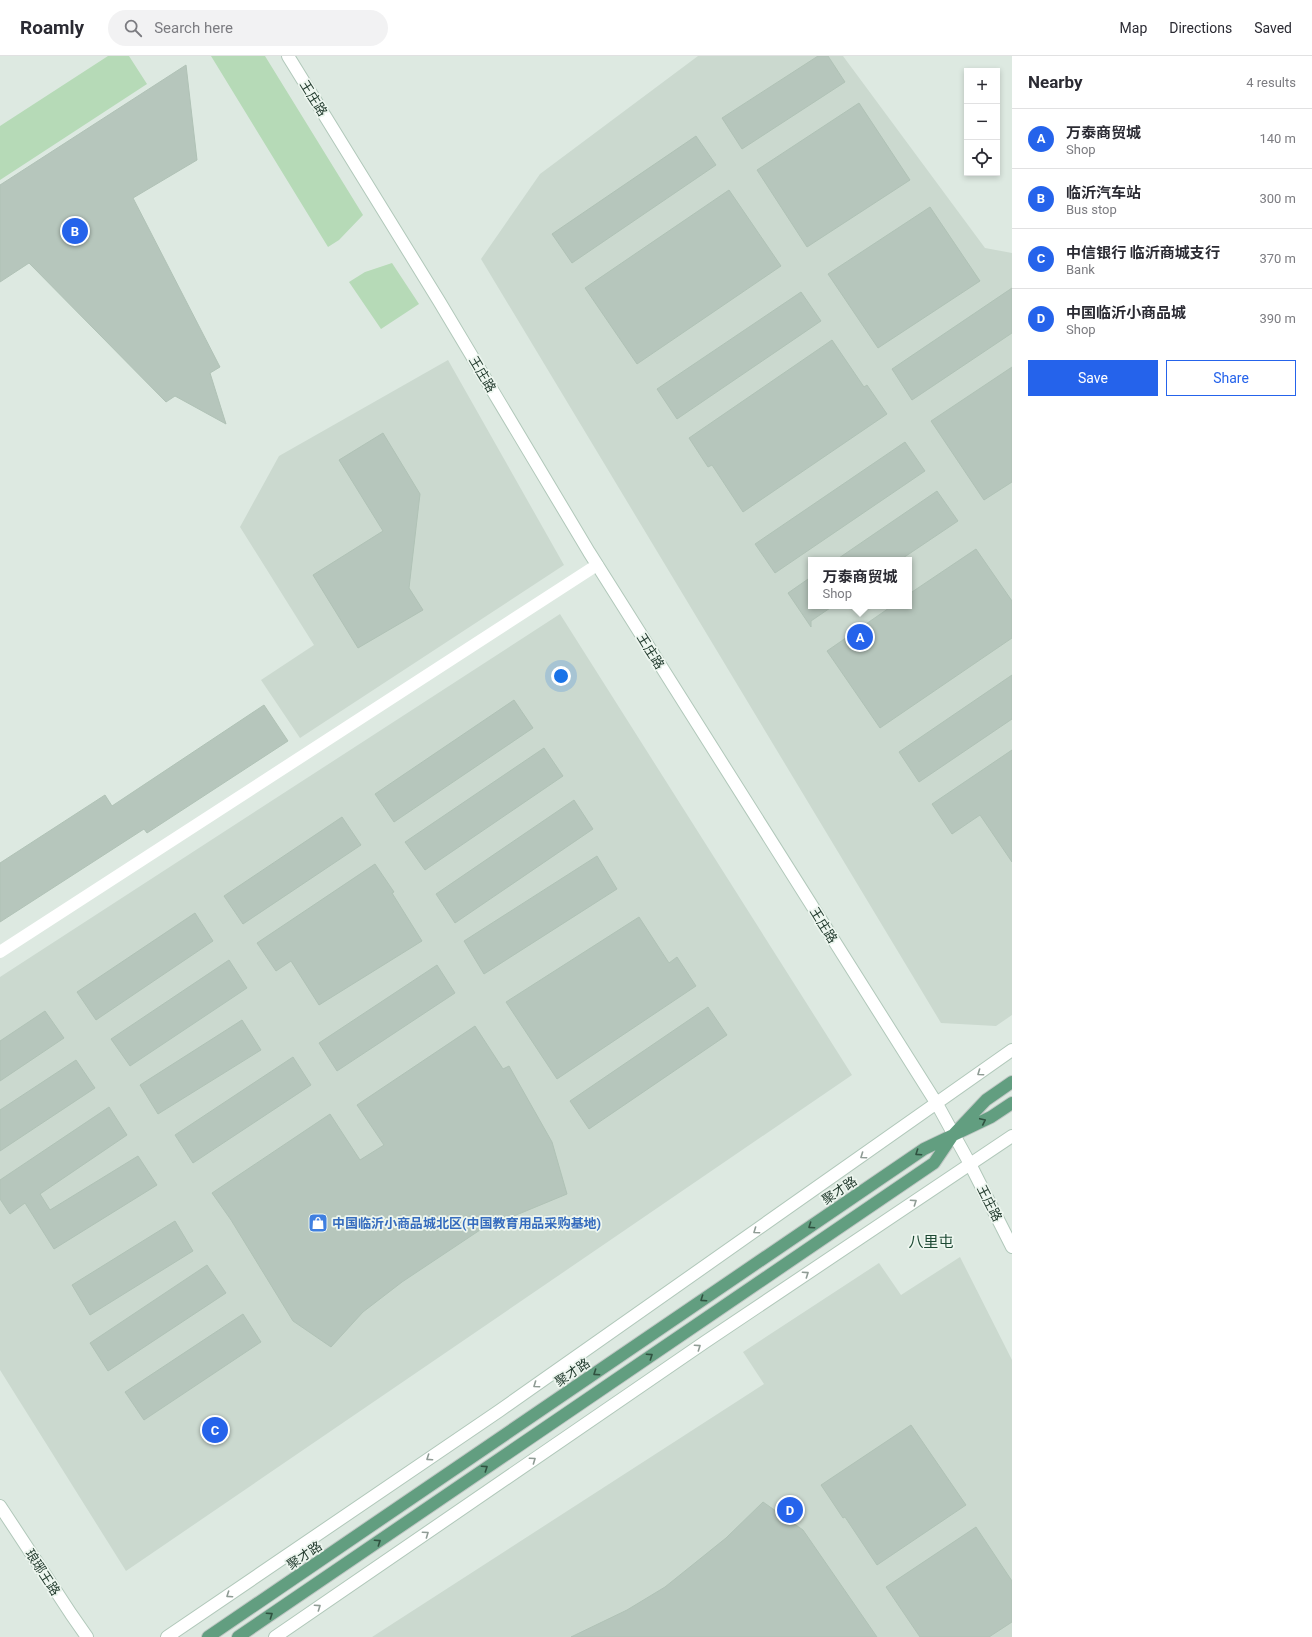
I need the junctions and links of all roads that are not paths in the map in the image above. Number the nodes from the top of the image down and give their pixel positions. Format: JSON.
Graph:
{"nodes":[{"id":1,"x":288,"y":56,"type":"edge"},
{"id":2,"x":299,"y":56,"type":"edge"},
{"id":3,"x":303,"y":81,"type":"junction"},
{"id":4,"x":597,"y":564,"type":"junction"},
{"id":5,"x":0,"y":952,"type":"edge"},
{"id":6,"x":1012,"y":1050,"type":"edge"},
{"id":7,"x":1012,"y":1082,"type":"edge"},
{"id":8,"x":1012,"y":1103,"type":"edge"},
{"id":9,"x":936,"y":1104,"type":"junction"},
{"id":10,"x":953,"y":1135,"type":"junction"},
{"id":11,"x":1012,"y":1136,"type":"edge"},
{"id":12,"x":970,"y":1164,"type":"junction"},
{"id":13,"x":1012,"y":1247,"type":"edge"},
{"id":14,"x":0,"y":1506,"type":"edge"},
{"id":15,"x":87,"y":1637,"type":"edge"},
{"id":16,"x":166,"y":1637,"type":"edge"},
{"id":17,"x":208,"y":1637,"type":"edge"},
{"id":18,"x":238,"y":1637,"type":"edge"},
{"id":19,"x":275,"y":1637,"type":"edge"}],
"edges":[{"from":1,"to":3,"type":"street","name":"王庄路"},
{"from":2,"to":3,"type":"street"},
{"from":3,"to":4,"type":"street","name":"王庄路"},
{"from":4,"to":5,"type":"street"},
{"from":4,"to":9,"type":"street","name":"王庄路"},
{"from":6,"to":9,"type":"street","one_way":true},
{"from":7,"to":10,"type":"main road","name":"聚才路"},
{"from":10,"to":8,"type":"main road","name":"聚才路","one_way":true},
{"from":9,"to":10,"type":"street","name":"王庄路"},
{"from":9,"to":16,"type":"street","one_way":true},
{"from":10,"to":12,"type":"street","name":"王庄路"},
{"from":10,"to":17,"type":"main road","name":"聚才路","one_way":true},
{"from":18,"to":10,"type":"main road","name":"聚才路","one_way":true},
{"from":11,"to":12,"type":"street"},
{"from":12,"to":13,"type":"street","name":"王庄路"},
{"from":19,"to":12,"type":"street","one_way":true},
{"from":14,"to":15,"type":"street","name":"琅琊王路"}]}
